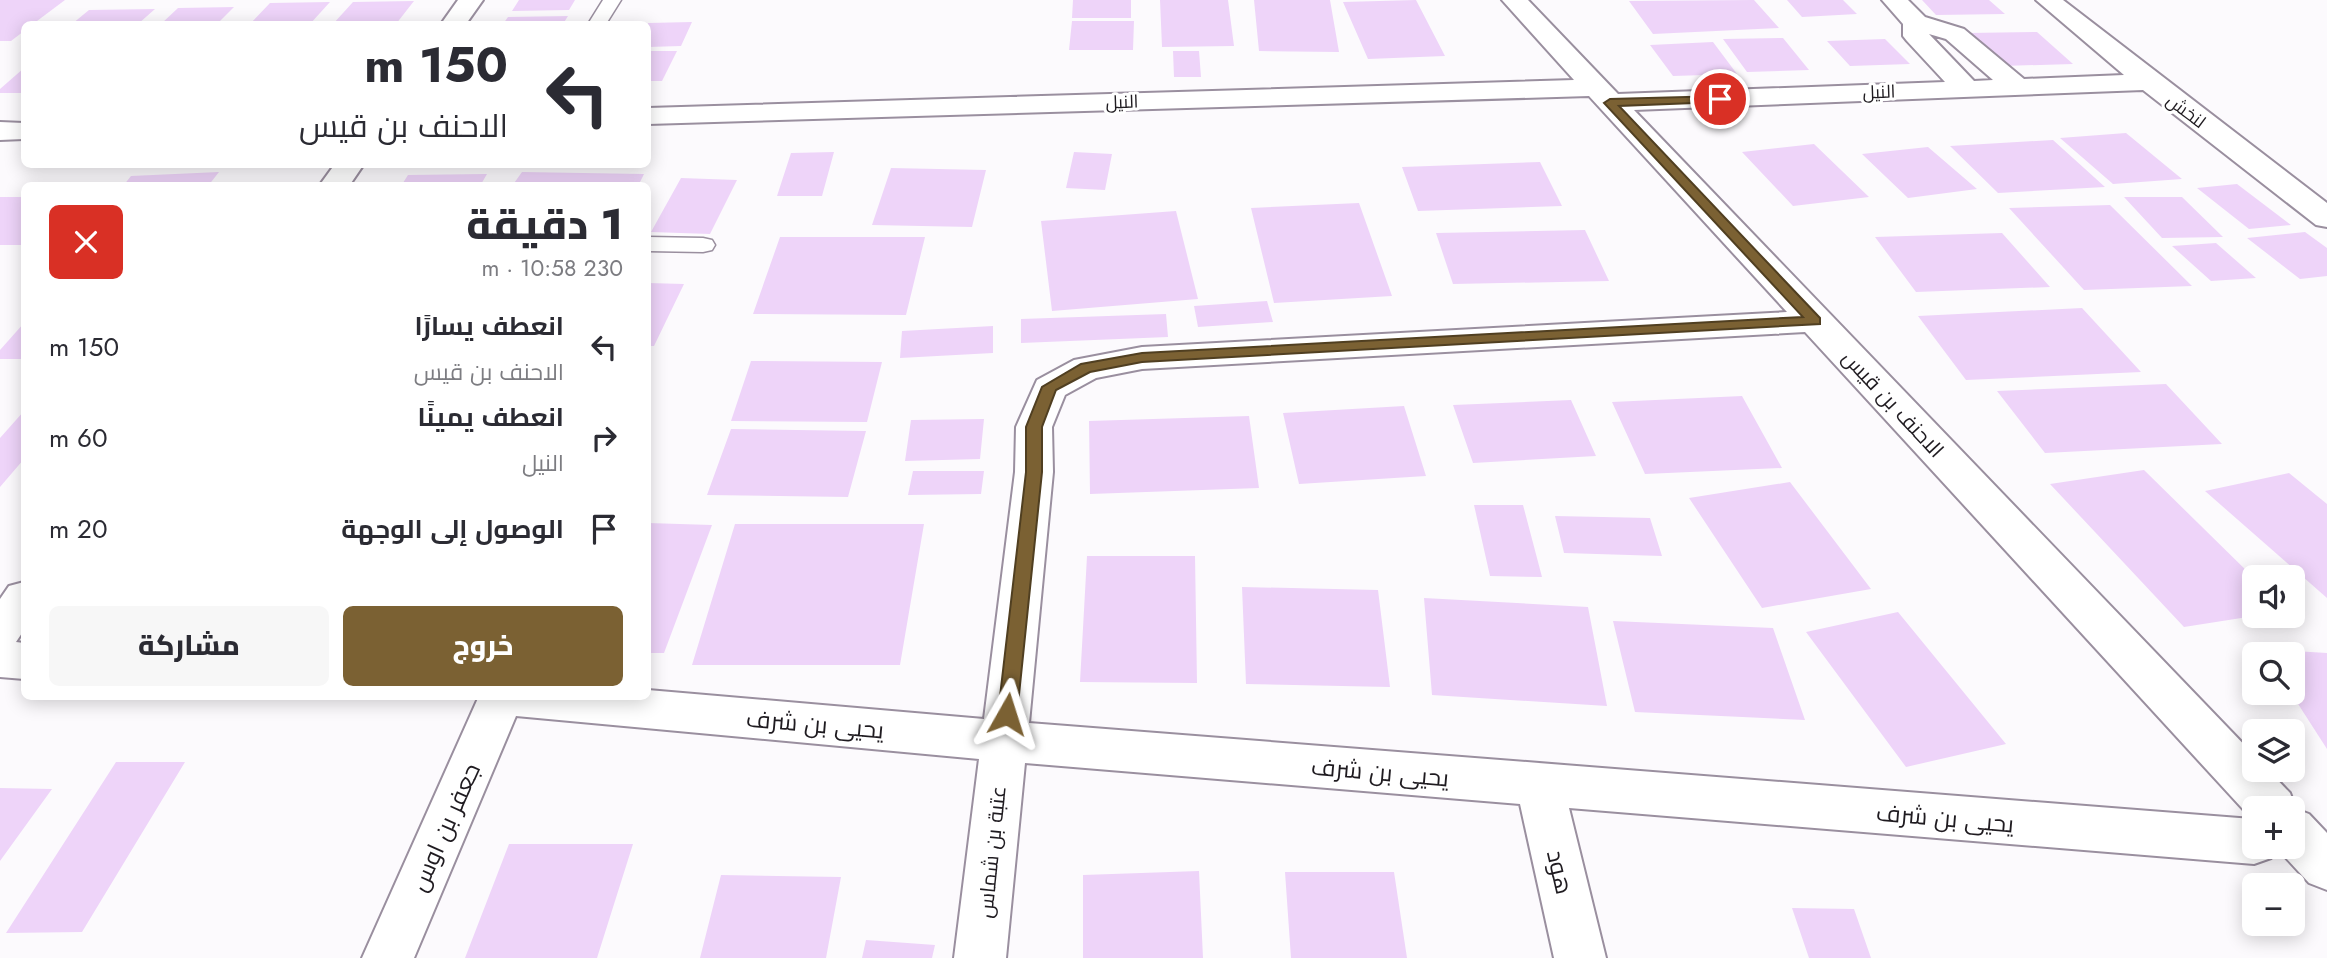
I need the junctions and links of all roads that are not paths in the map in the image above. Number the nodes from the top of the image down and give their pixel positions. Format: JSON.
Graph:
{"nodes":[{"id":1,"x":471,"y":0,"type":"edge"},
{"id":2,"x":611,"y":0,"type":"edge"},
{"id":3,"x":1514,"y":0,"type":"edge"},
{"id":4,"x":1894,"y":0,"type":"edge"},
{"id":5,"x":2048,"y":0,"type":"edge"},
{"id":6,"x":455,"y":21,"type":"edge"},
{"id":7,"x":599,"y":21,"type":"edge"},
{"id":8,"x":1916,"y":22,"type":"junction"},
{"id":9,"x":2149,"y":82,"type":"junction"},
{"id":10,"x":2017,"y":87,"type":"junction"},
{"id":11,"x":1967,"y":89,"type":"junction"},
{"id":12,"x":1603,"y":95,"type":"junction"},
{"id":13,"x":651,"y":116,"type":"edge"},
{"id":14,"x":0,"y":131,"type":"edge"},
{"id":15,"x":21,"y":131,"type":"edge"},
{"id":16,"x":2327,"y":218,"type":"edge"},
{"id":17,"x":651,"y":244,"type":"edge"},
{"id":18,"x":703,"y":245,"type":"dead end"},
{"id":19,"x":1815,"y":321,"type":"junction"},
{"id":20,"x":21,"y":602,"type":"edge"},
{"id":21,"x":0,"y":631,"type":"edge"},
{"id":22,"x":0,"y":659,"type":"edge"},
{"id":23,"x":21,"y":661,"type":"edge"},
{"id":24,"x":502,"y":700,"type":"edge"},
{"id":25,"x":548,"y":700,"type":"edge"},
{"id":26,"x":1004,"y":741,"type":"junction"},
{"id":27,"x":1540,"y":785,"type":"junction"},
{"id":28,"x":2262,"y":796,"type":"edge"},
{"id":29,"x":2242,"y":841,"type":"edge"},
{"id":30,"x":388,"y":958,"type":"edge"},
{"id":31,"x":980,"y":958,"type":"edge"},
{"id":32,"x":1580,"y":958,"type":"edge"}],
"edges":[{"from":1,"to":6,"type":"street"},
{"from":2,"to":7,"type":"lane"},
{"from":3,"to":12,"type":"street","name":"الاحنف بن قيس"},
{"from":4,"to":8,"type":"street"},
{"from":5,"to":9,"type":"street","name":"لنخش"},
{"from":8,"to":10,"type":"street"},
{"from":8,"to":11,"type":"street"},
{"from":9,"to":10,"type":"street","name":"النيل"},
{"from":9,"to":16,"type":"street","name":"لنخش"},
{"from":10,"to":11,"type":"street","name":"النيل"},
{"from":11,"to":12,"type":"street","name":"النيل"},
{"from":12,"to":13,"type":"street","name":"النيل"},
{"from":12,"to":19,"type":"street","name":"الاحنف بن قيس"},
{"from":14,"to":15,"type":"street"},
{"from":17,"to":18,"type":"lane"},
{"from":19,"to":26,"type":"street","name":"عتبة بن شماس"},
{"from":19,"to":28,"type":"street","name":"الاحنف بن قيس"},
{"from":20,"to":21,"type":"street"},
{"from":22,"to":23,"type":"street"},
{"from":24,"to":30,"type":"street","name":"جعفر بن اوس"},
{"from":25,"to":26,"type":"street","name":"يحيى بن شرف"},
{"from":26,"to":27,"type":"street","name":"يحيى بن شرف"},
{"from":26,"to":31,"type":"street","name":"عتبة بن شماس"},
{"from":27,"to":29,"type":"street","name":"يحيى بن شرف"},
{"from":27,"to":32,"type":"street","name":"هود"}]}
